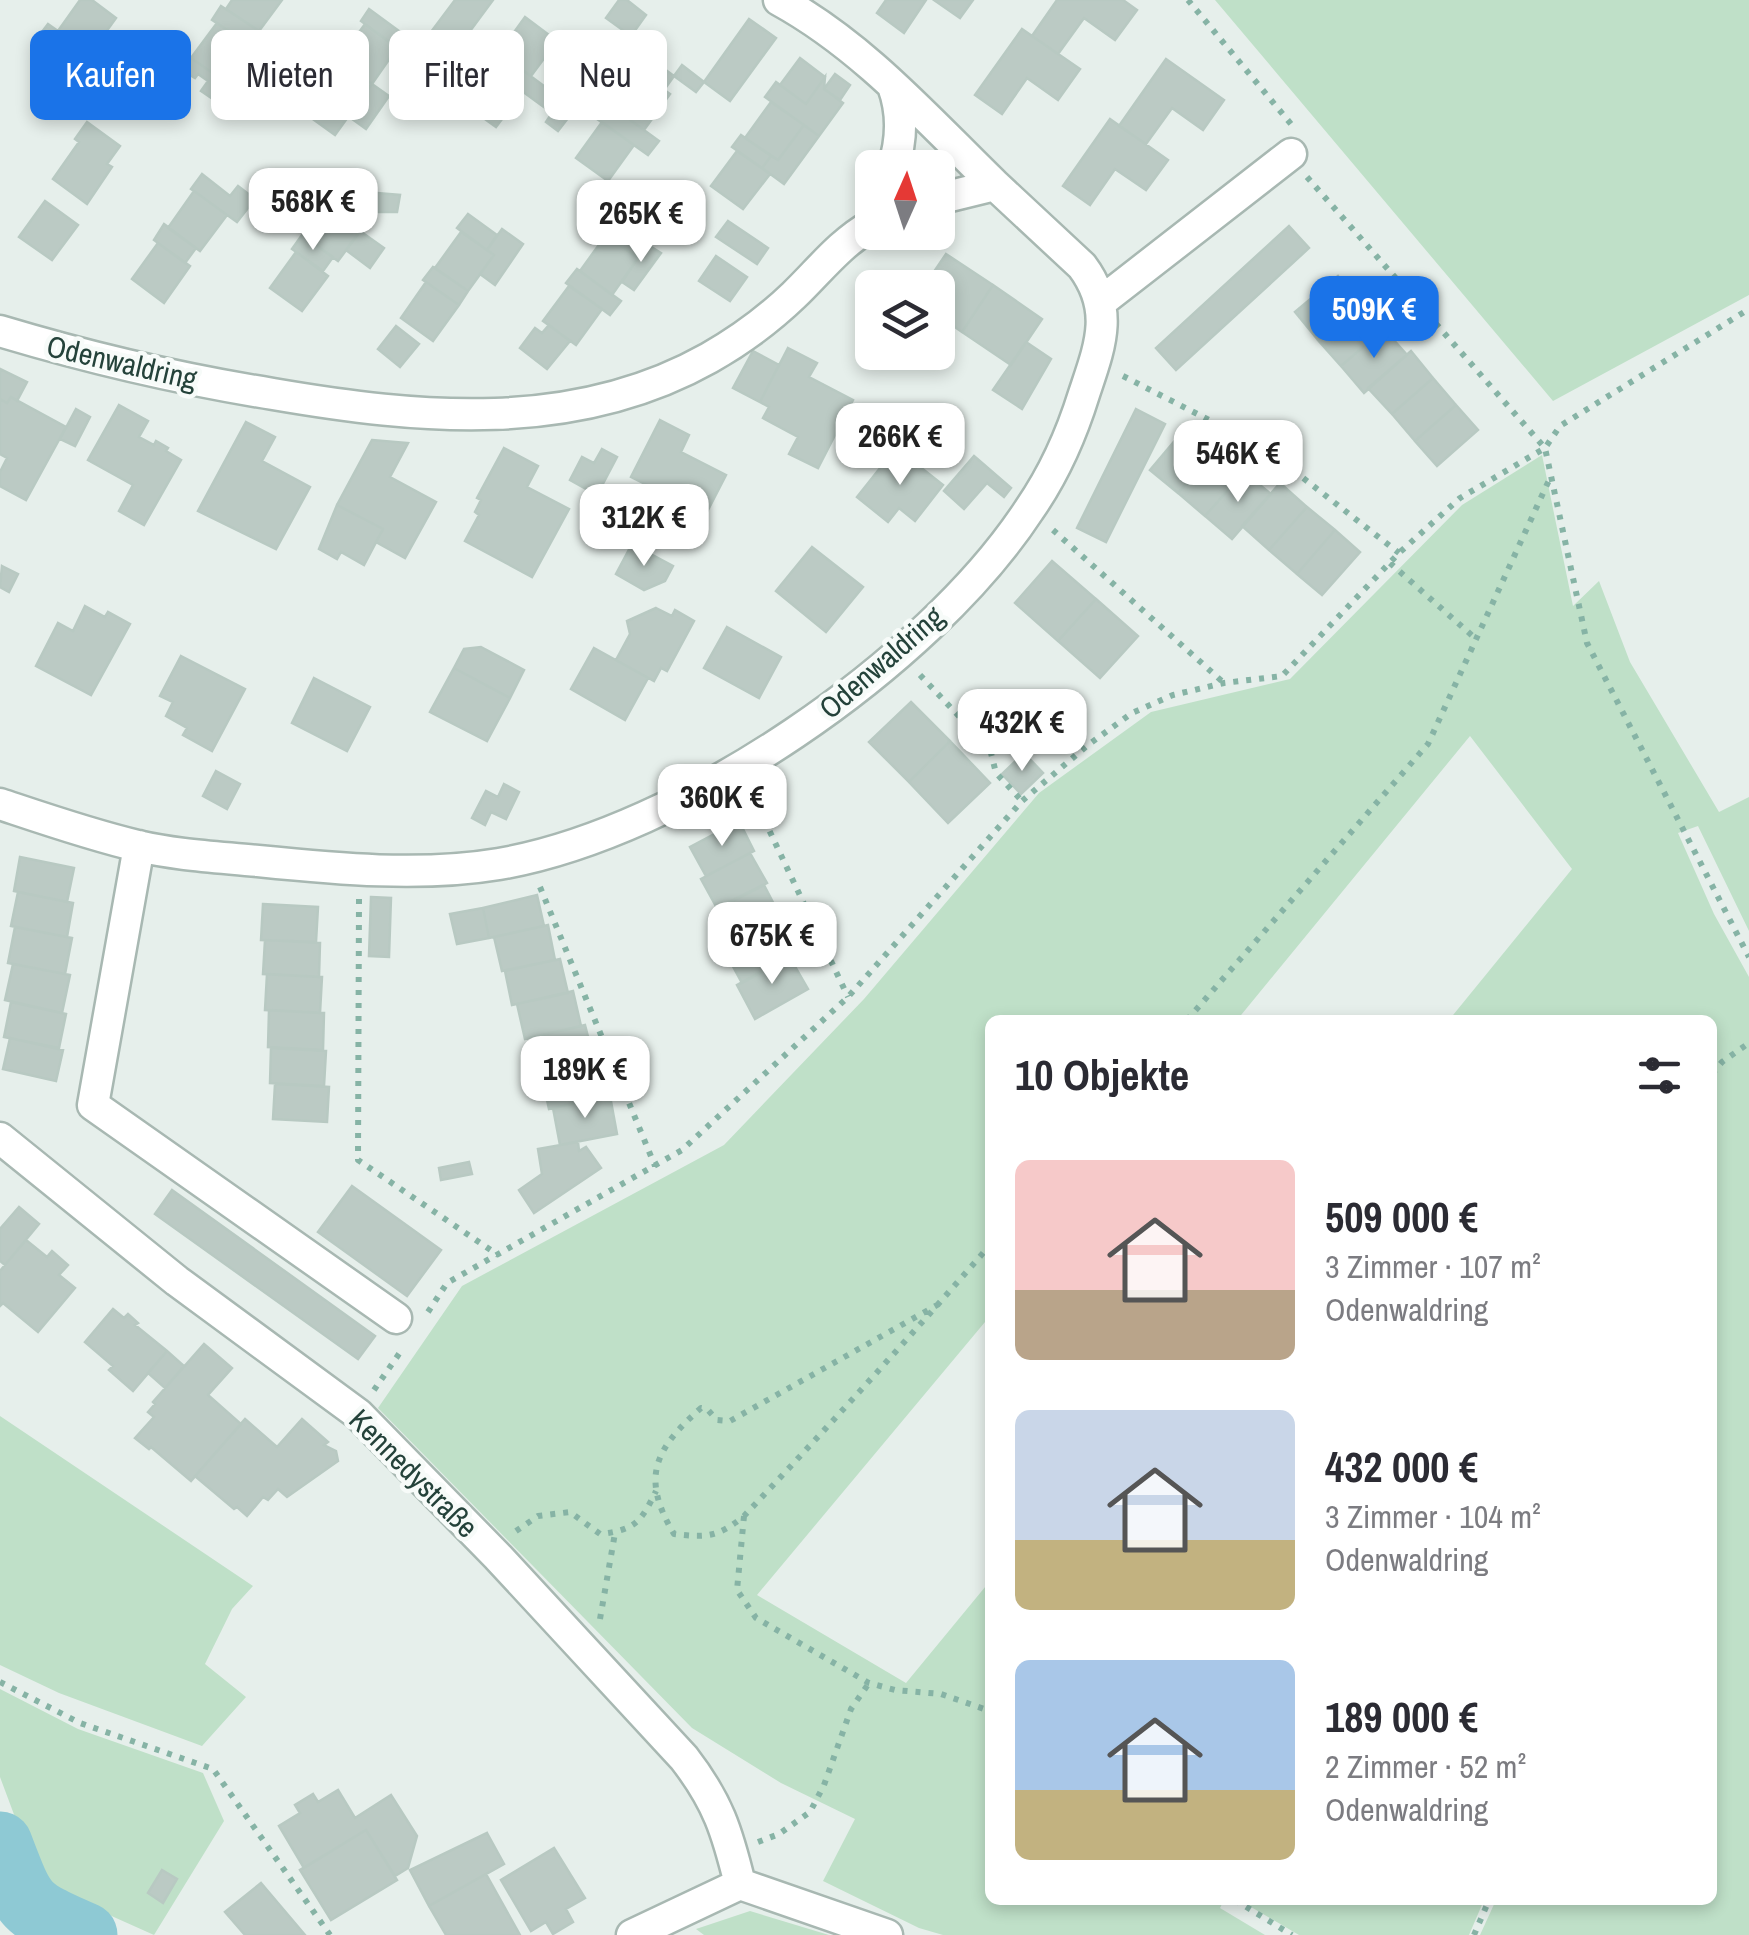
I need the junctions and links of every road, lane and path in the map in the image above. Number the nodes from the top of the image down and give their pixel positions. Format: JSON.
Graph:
{"nodes":[{"id":1,"x":779,"y":0,"type":"edge"},
{"id":2,"x":1188,"y":0,"type":"edge"},
{"id":3,"x":893,"y":86,"type":"junction"},
{"id":4,"x":898,"y":150,"type":"edge"},
{"id":5,"x":1291,"y":154,"type":"junction"},
{"id":6,"x":995,"y":185,"type":"junction"},
{"id":7,"x":955,"y":195,"type":"edge"},
{"id":8,"x":855,"y":237,"type":"edge"},
{"id":9,"x":1102,"y":300,"type":"junction"},
{"id":10,"x":1749,"y":309,"type":"edge"},
{"id":11,"x":0,"y":331,"type":"edge"},
{"id":12,"x":1095,"y":362,"type":"junction"},
{"id":13,"x":1545,"y":448,"type":"junction"},
{"id":14,"x":1551,"y":475,"type":"junction"},
{"id":15,"x":1030,"y":510,"type":"junction"},
{"id":16,"x":1399,"y":553,"type":"junction"},
{"id":17,"x":1390,"y":563,"type":"junction"},
{"id":18,"x":1476,"y":639,"type":"junction"},
{"id":19,"x":898,"y":652,"type":"junction"},
{"id":20,"x":1224,"y":683,"type":"junction"},
{"id":21,"x":740,"y":768,"type":"junction"},
{"id":22,"x":1022,"y":801,"type":"junction"},
{"id":23,"x":0,"y":804,"type":"edge"},
{"id":24,"x":139,"y":846,"type":"junction"},
{"id":25,"x":529,"y":858,"type":"junction"},
{"id":26,"x":359,"y":868,"type":"junction"},
{"id":27,"x":1749,"y":958,"type":"edge"},
{"id":28,"x":848,"y":997,"type":"junction"},
{"id":29,"x":1191,"y":1015,"type":"edge"},
{"id":30,"x":1749,"y":1043,"type":"edge"},
{"id":31,"x":1717,"y":1070,"type":"edge"},
{"id":32,"x":0,"y":1138,"type":"edge"},
{"id":33,"x":655,"y":1166,"type":"junction"},
{"id":34,"x":985,"y":1252,"type":"edge"},
{"id":35,"x":498,"y":1255,"type":"junction"},
{"id":36,"x":938,"y":1304,"type":"junction"},
{"id":37,"x":409,"y":1326,"type":"junction"},
{"id":38,"x":358,"y":1414,"type":"junction"},
{"id":39,"x":656,"y":1490,"type":"junction"},
{"id":40,"x":744,"y":1516,"type":"junction"},
{"id":41,"x":615,"y":1532,"type":"junction"},
{"id":42,"x":490,"y":1549,"type":"junction"},
{"id":43,"x":586,"y":1652,"type":"junction"},
{"id":44,"x":0,"y":1682,"type":"edge"},
{"id":45,"x":869,"y":1682,"type":"junction"},
{"id":46,"x":985,"y":1709,"type":"edge"},
{"id":47,"x":732,"y":1852,"type":"junction"},
{"id":48,"x":740,"y":1884,"type":"junction"},
{"id":49,"x":1243,"y":1905,"type":"edge"},
{"id":50,"x":1487,"y":1905,"type":"edge"},
{"id":51,"x":330,"y":1935,"type":"edge"},
{"id":52,"x":632,"y":1935,"type":"edge"},
{"id":53,"x":887,"y":1935,"type":"edge"},
{"id":54,"x":1292,"y":1935,"type":"edge"},
{"id":55,"x":1474,"y":1935,"type":"edge"}],
"edges":[{"from":1,"to":3,"type":"street"},
{"from":2,"to":5,"type":"path"},
{"from":3,"to":4,"type":"street"},
{"from":3,"to":6,"type":"street"},
{"from":5,"to":9,"type":"street"},
{"from":5,"to":13,"type":"path"},
{"from":6,"to":7,"type":"street"},
{"from":6,"to":9,"type":"street"},
{"from":8,"to":11,"type":"street","name":"Odenwaldring"},
{"from":9,"to":12,"type":"street","name":"Odenwaldring"},
{"from":10,"to":13,"type":"path"},
{"from":12,"to":15,"type":"street","name":"Odenwaldring"},
{"from":12,"to":16,"type":"path"},
{"from":13,"to":14,"type":"path"},
{"from":13,"to":16,"type":"path"},
{"from":14,"to":18,"type":"path"},
{"from":14,"to":27,"type":"path"},
{"from":15,"to":19,"type":"street","name":"Odenwaldring"},
{"from":15,"to":20,"type":"path"},
{"from":16,"to":17,"type":"path"},
{"from":17,"to":18,"type":"path"},
{"from":17,"to":20,"type":"path"},
{"from":18,"to":29,"type":"path"},
{"from":19,"to":21,"type":"street","name":"Odenwaldring"},
{"from":19,"to":22,"type":"path"},
{"from":20,"to":22,"type":"path"},
{"from":21,"to":25,"type":"street","name":"Odenwaldring"},
{"from":21,"to":28,"type":"path"},
{"from":22,"to":28,"type":"path"},
{"from":23,"to":24,"type":"street","name":"Odenwaldring"},
{"from":24,"to":26,"type":"street","name":"Odenwaldring"},
{"from":24,"to":37,"type":"street"},
{"from":25,"to":26,"type":"street","name":"Odenwaldring"},
{"from":25,"to":33,"type":"path"},
{"from":26,"to":35,"type":"path"},
{"from":28,"to":33,"type":"path"},
{"from":30,"to":31,"type":"path"},
{"from":32,"to":38,"type":"street","name":"Kennedystraße"},
{"from":33,"to":35,"type":"path"},
{"from":34,"to":36,"type":"path"},
{"from":35,"to":37,"type":"path"},
{"from":36,"to":39,"type":"path"},
{"from":36,"to":40,"type":"path"},
{"from":37,"to":38,"type":"path"},
{"from":38,"to":42,"type":"street","name":"Kennedystraße"},
{"from":39,"to":40,"type":"path"},
{"from":39,"to":41,"type":"path"},
{"from":40,"to":45,"type":"path"},
{"from":41,"to":42,"type":"path"},
{"from":41,"to":43,"type":"path"},
{"from":42,"to":43,"type":"street","name":"Kennedystraße"},
{"from":43,"to":47,"type":"street","name":"Kennedystraße"},
{"from":44,"to":51,"type":"path"},
{"from":45,"to":46,"type":"path"},
{"from":45,"to":47,"type":"path"},
{"from":47,"to":48,"type":"street","name":"Kennedystraße"},
{"from":48,"to":52,"type":"street"},
{"from":48,"to":53,"type":"street"},
{"from":49,"to":54,"type":"path"},
{"from":50,"to":55,"type":"path"}]}
